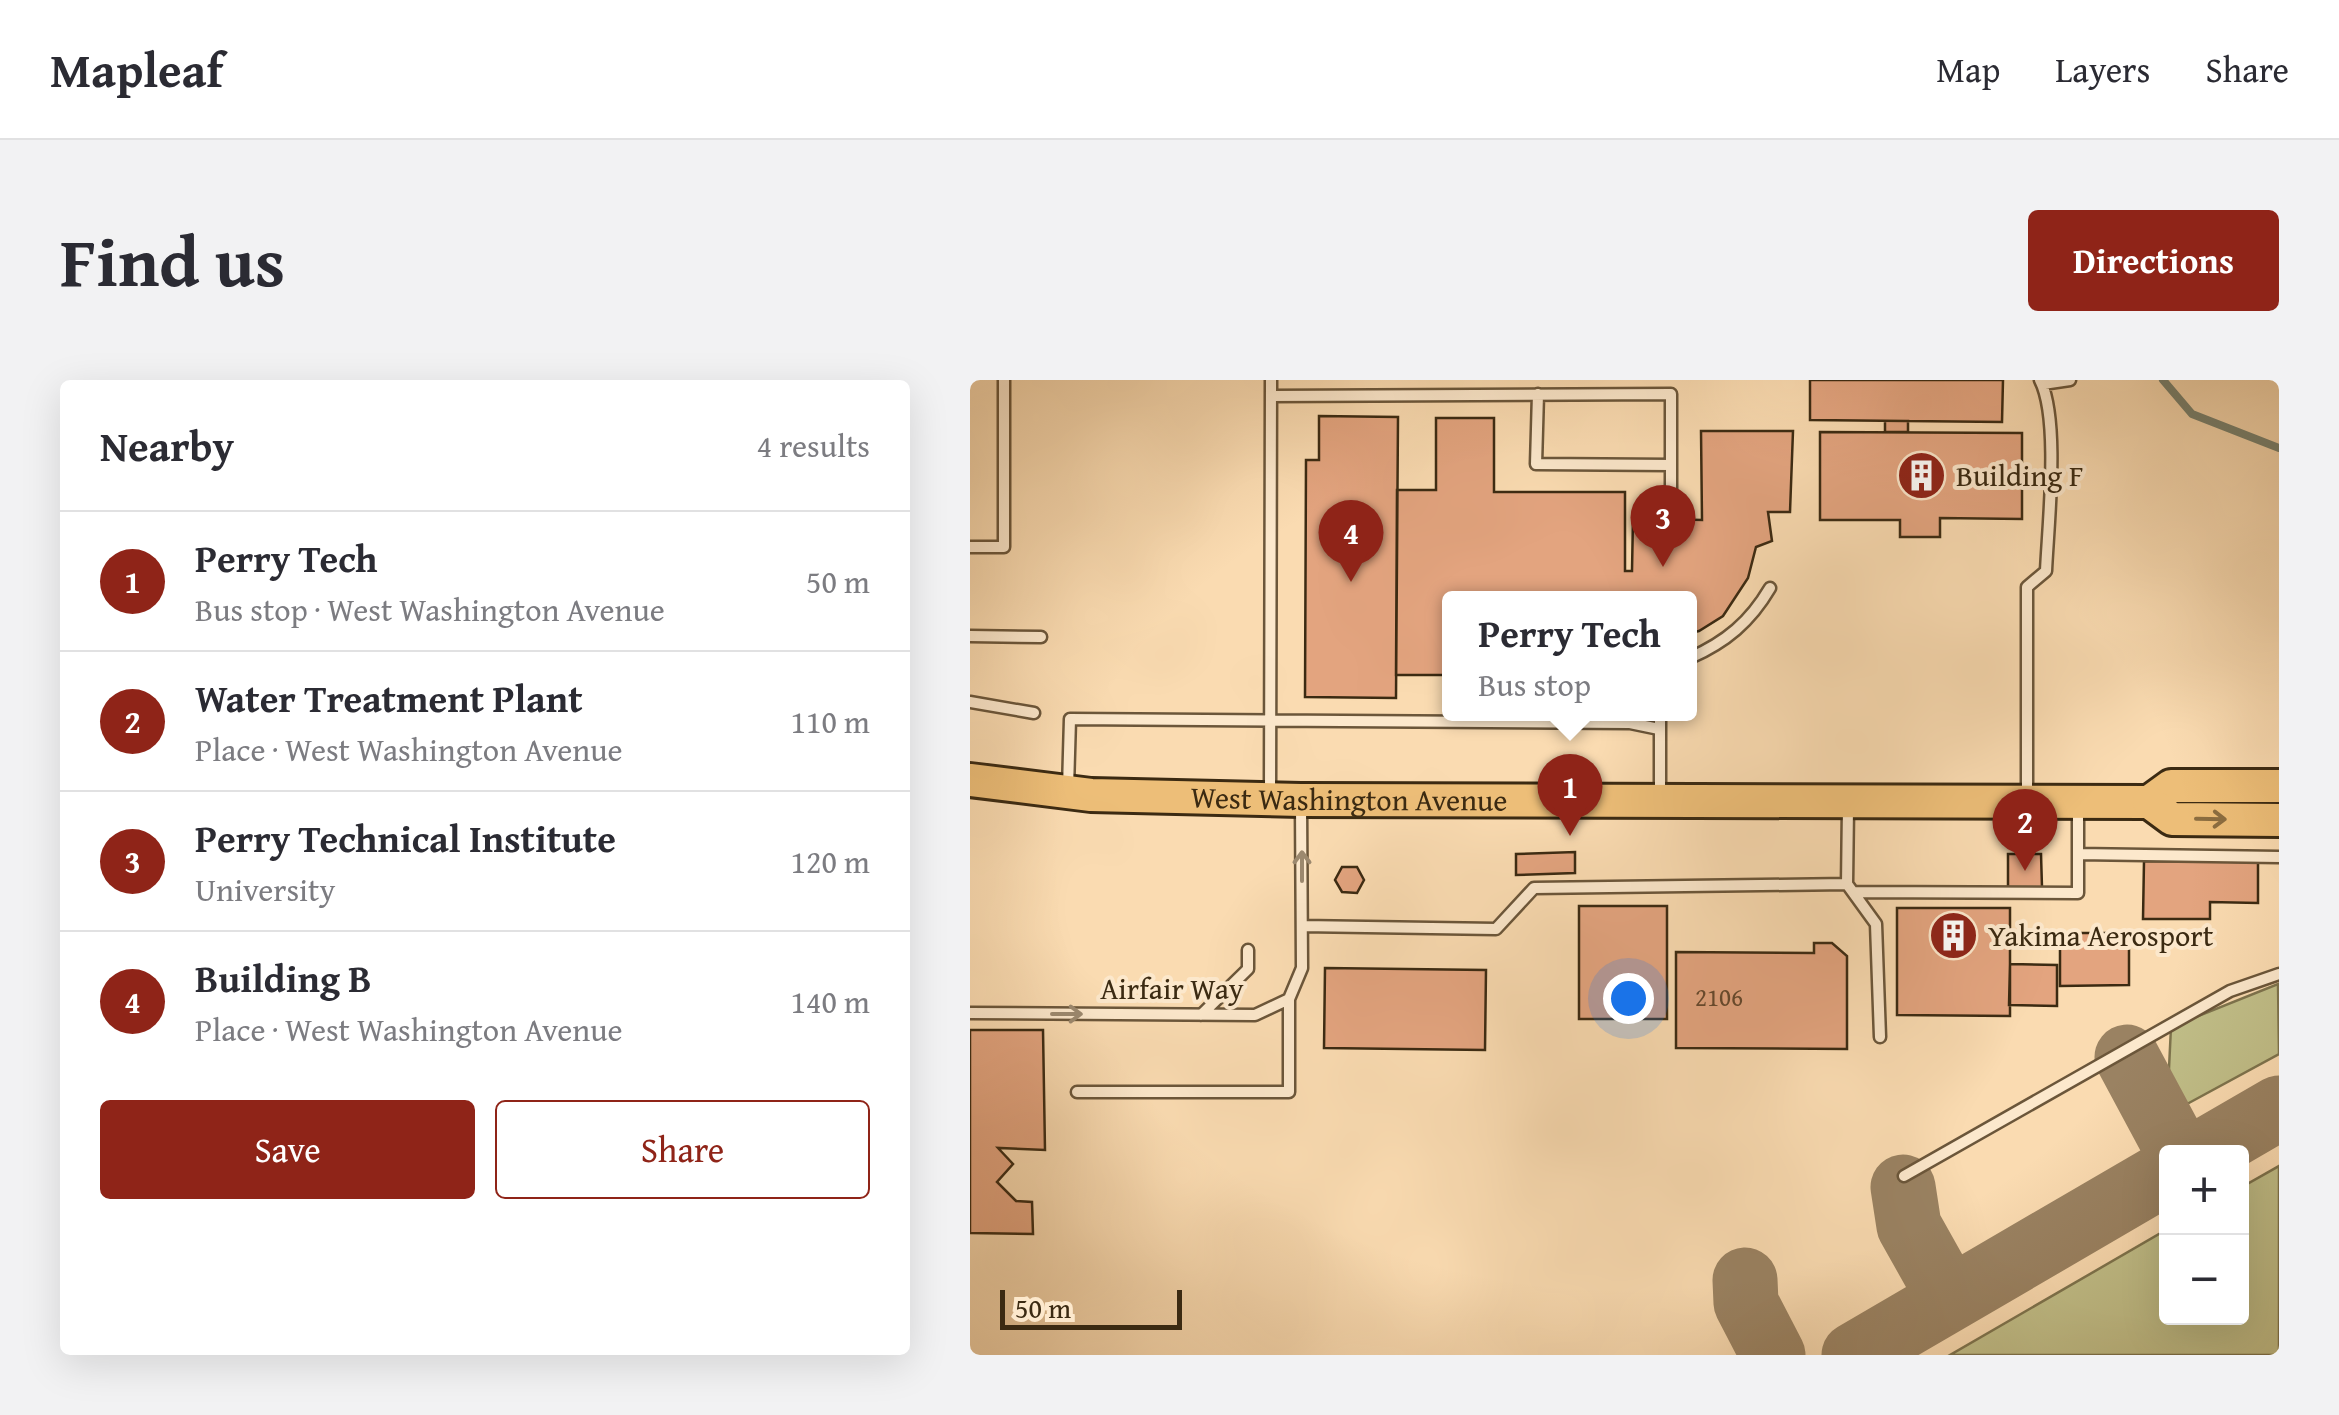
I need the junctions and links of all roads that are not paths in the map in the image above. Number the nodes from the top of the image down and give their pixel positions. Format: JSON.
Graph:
{"nodes":[{"id":1,"x":1004,"y":380,"type":"edge"},
{"id":2,"x":1271,"y":380,"type":"edge"},
{"id":3,"x":1482,"y":380,"type":"edge"},
{"id":4,"x":2070,"y":380,"type":"edge"},
{"id":5,"x":2041,"y":382,"type":"edge"},
{"id":6,"x":1482,"y":394,"type":"junction"},
{"id":7,"x":1538,"y":394,"type":"junction"},
{"id":8,"x":1270,"y":396,"type":"junction"},
{"id":9,"x":1671,"y":465,"type":"junction"},
{"id":10,"x":1671,"y":518,"type":"dead end"},
{"id":11,"x":970,"y":547,"type":"edge"},
{"id":12,"x":1770,"y":588,"type":"dead end"},
{"id":13,"x":970,"y":636,"type":"edge"},
{"id":14,"x":1041,"y":638,"type":"dead end"},
{"id":15,"x":1697,"y":655,"type":"edge"},
{"id":16,"x":970,"y":702,"type":"edge"},
{"id":17,"x":1034,"y":714,"type":"dead end"},
{"id":18,"x":1270,"y":721,"type":"junction"},
{"id":19,"x":1660,"y":721,"type":"edge"},
{"id":20,"x":1659,"y":729,"type":"junction"},
{"id":21,"x":970,"y":780,"type":"edge"},
{"id":22,"x":2279,"y":786,"type":"edge"},
{"id":23,"x":1068,"y":792,"type":"junction"},
{"id":24,"x":1286,"y":799,"type":"junction"},
{"id":25,"x":1660,"y":801,"type":"junction"},
{"id":26,"x":1848,"y":802,"type":"junction"},
{"id":27,"x":2028,"y":802,"type":"junction"},
{"id":28,"x":2078,"y":802,"type":"junction"},
{"id":29,"x":2149,"y":802,"type":"junction"},
{"id":30,"x":2279,"y":820,"type":"edge"},
{"id":31,"x":2078,"y":854,"type":"junction"},
{"id":32,"x":2279,"y":857,"type":"edge"},
{"id":33,"x":1850,"y":888,"type":"junction"},
{"id":34,"x":1302,"y":926,"type":"junction"},
{"id":35,"x":1248,"y":950,"type":"dead end"},
{"id":36,"x":2279,"y":974,"type":"edge"},
{"id":37,"x":1288,"y":999,"type":"junction"},
{"id":38,"x":970,"y":1013,"type":"edge"},
{"id":39,"x":1201,"y":1014,"type":"junction"},
{"id":40,"x":1880,"y":1037,"type":"dead end"},
{"id":41,"x":1077,"y":1092,"type":"dead end"},
{"id":42,"x":1904,"y":1176,"type":"dead end"}],
"edges":[{"from":1,"to":11,"type":"lane"},
{"from":2,"to":8,"type":"lane","name":"Airfair Way"},
{"from":3,"to":6,"type":"lane"},
{"from":4,"to":5,"type":"lane"},
{"from":5,"to":27,"type":"lane"},
{"from":6,"to":7,"type":"lane"},
{"from":6,"to":8,"type":"lane"},
{"from":7,"to":9,"type":"lane"},
{"from":7,"to":9,"type":"lane"},
{"from":8,"to":18,"type":"lane","name":"Airfair Way"},
{"from":9,"to":10,"type":"lane"},
{"from":12,"to":15,"type":"lane"},
{"from":13,"to":14,"type":"lane"},
{"from":16,"to":17,"type":"lane"},
{"from":18,"to":20,"type":"lane"},
{"from":18,"to":23,"type":"lane"},
{"from":18,"to":24,"type":"lane","name":"Airfair Way"},
{"from":19,"to":20,"type":"lane"},
{"from":20,"to":25,"type":"lane"},
{"from":21,"to":23,"type":"main road","name":"West Washington Avenue"},
{"from":22,"to":29,"type":"main road","name":"West Washington Avenue"},
{"from":23,"to":24,"type":"main road","name":"West Washington Avenue"},
{"from":24,"to":25,"type":"main road","name":"West Washington Avenue"},
{"from":34,"to":24,"type":"lane","name":"Airfair Way","one_way":true},
{"from":25,"to":26,"type":"main road","name":"West Washington Avenue"},
{"from":26,"to":27,"type":"main road","name":"West Washington Avenue"},
{"from":26,"to":33,"type":"lane"},
{"from":27,"to":28,"type":"main road","name":"West Washington Avenue"},
{"from":28,"to":29,"type":"main road","name":"West Washington Avenue"},
{"from":28,"to":31,"type":"lane"},
{"from":29,"to":30,"type":"main road","name":"West Washington Avenue","one_way":true},
{"from":31,"to":32,"type":"lane"},
{"from":31,"to":33,"type":"lane"},
{"from":33,"to":34,"type":"lane"},
{"from":33,"to":40,"type":"lane"},
{"from":34,"to":37,"type":"lane","name":"Airfair Way"},
{"from":35,"to":39,"type":"lane"},
{"from":36,"to":42,"type":"lane"},
{"from":37,"to":39,"type":"lane","name":"Airfair Way"},
{"from":37,"to":41,"type":"lane"},
{"from":38,"to":39,"type":"lane","name":"Airfair Way","one_way":true}]}
